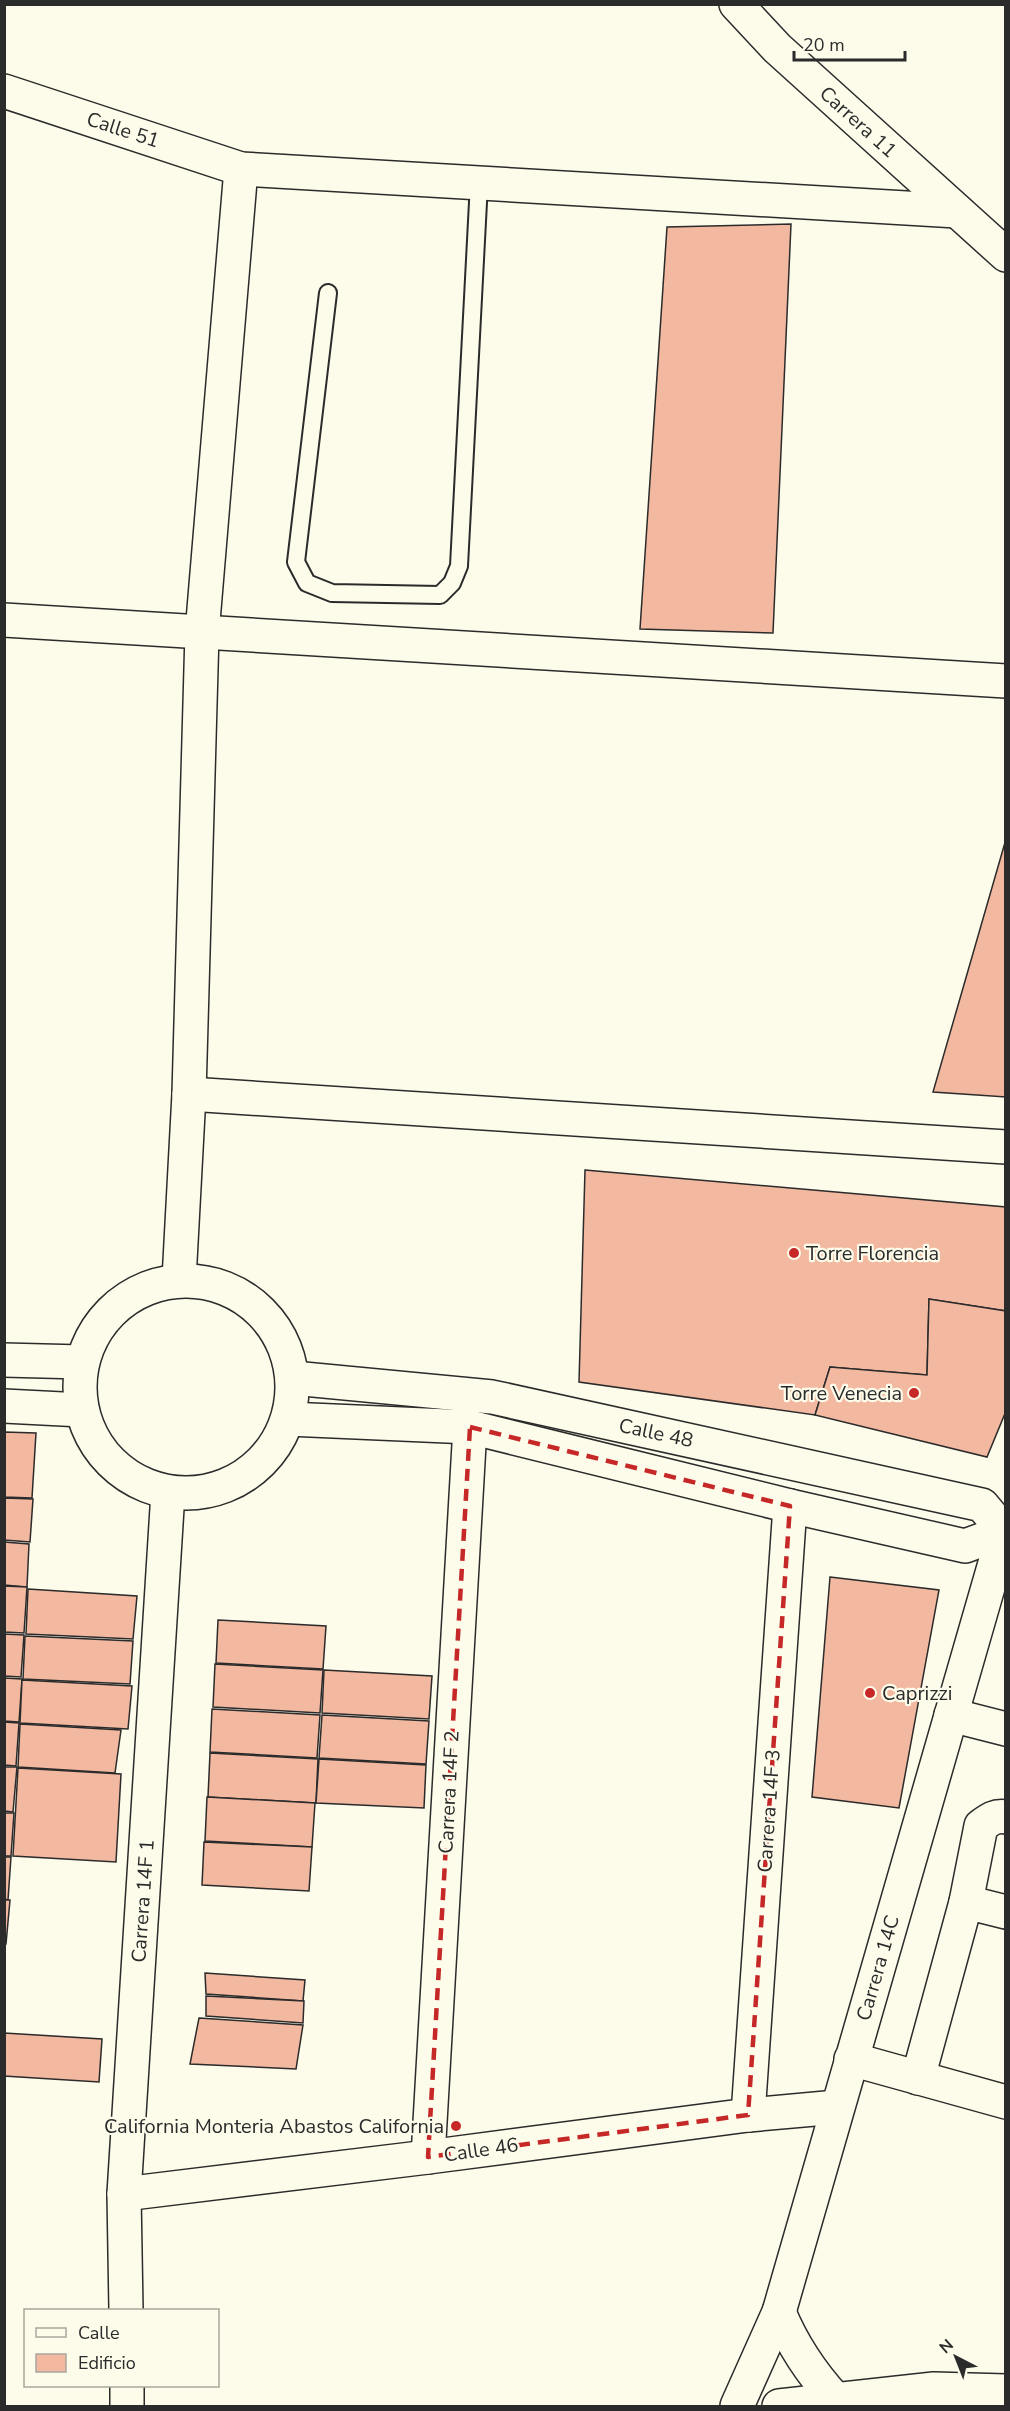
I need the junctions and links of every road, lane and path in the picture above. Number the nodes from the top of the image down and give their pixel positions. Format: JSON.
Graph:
{"nodes":[{"id":1,"x":736,"y":4,"type":"edge"},
{"id":2,"x":4,"y":92,"type":"edge"},
{"id":3,"x":241,"y":169,"type":"junction"},
{"id":4,"x":479,"y":183,"type":"junction"},
{"id":5,"x":957,"y":211,"type":"junction"},
{"id":6,"x":1005,"y":255,"type":"edge"},
{"id":7,"x":328,"y":292,"type":"dead end"},
{"id":8,"x":4,"y":620,"type":"edge"},
{"id":9,"x":202,"y":633,"type":"junction"},
{"id":10,"x":1005,"y":681,"type":"edge"},
{"id":11,"x":189,"y":1095,"type":"junction"},
{"id":12,"x":1005,"y":1148,"type":"edge"},
{"id":13,"x":179,"y":1280,"type":"junction"},
{"id":14,"x":4,"y":1360,"type":"edge"},
{"id":15,"x":82,"y":1362,"type":"junction"},
{"id":16,"x":293,"y":1378,"type":"junction"},
{"id":17,"x":4,"y":1406,"type":"edge"},
{"id":18,"x":82,"y":1410,"type":"junction"},
{"id":19,"x":288,"y":1419,"type":"junction"},
{"id":20,"x":470,"y":1427,"type":"junction"},
{"id":21,"x":168,"y":1492,"type":"junction"},
{"id":22,"x":790,"y":1506,"type":"junction"},
{"id":23,"x":1005,"y":1529,"type":"edge"},
{"id":24,"x":951,"y":1715,"type":"junction"},
{"id":25,"x":1005,"y":1729,"type":"edge"},
{"id":26,"x":1005,"y":1817,"type":"edge"},
{"id":27,"x":966,"y":1902,"type":"junction"},
{"id":28,"x":1005,"y":1912,"type":"edge"},
{"id":29,"x":851,"y":2059,"type":"junction"},
{"id":30,"x":918,"y":2078,"type":"junction"},
{"id":31,"x":1005,"y":2102,"type":"edge"},
{"id":32,"x":837,"y":2107,"type":"junction"},
{"id":33,"x":748,"y":2115,"type":"junction"},
{"id":34,"x":428,"y":2157,"type":"junction"},
{"id":35,"x":124,"y":2194,"type":"junction"},
{"id":36,"x":126,"y":2309,"type":"edge"},
{"id":37,"x":778,"y":2312,"type":"junction"},
{"id":38,"x":127,"y":2387,"type":"edge"},
{"id":39,"x":991,"y":2391,"type":"edge"},
{"id":40,"x":836,"y":2400,"type":"junction"},
{"id":41,"x":127,"y":2406,"type":"edge"},
{"id":42,"x":737,"y":2406,"type":"edge"},
{"id":43,"x":779,"y":2406,"type":"edge"}],
"edges":[{"from":1,"to":5,"type":"street","name":"Carrera 11"},
{"from":2,"to":3,"type":"street","name":"Calle 51"},
{"from":3,"to":4,"type":"street","name":"Calle 51"},
{"from":3,"to":9,"type":"street"},
{"from":4,"to":5,"type":"street","name":"Calle 51"},
{"from":4,"to":7,"type":"lane"},
{"from":5,"to":6,"type":"street","name":"Carrera 11"},
{"from":8,"to":9,"type":"street"},
{"from":9,"to":10,"type":"street"},
{"from":9,"to":11,"type":"street"},
{"from":11,"to":12,"type":"street"},
{"from":11,"to":13,"type":"street"},
{"from":13,"to":15,"type":"street"},
{"from":13,"to":16,"type":"street"},
{"from":14,"to":15,"type":"street"},
{"from":15,"to":18,"type":"street"},
{"from":16,"to":19,"type":"street"},
{"from":16,"to":23,"type":"street","name":"Calle 48"},
{"from":17,"to":18,"type":"street"},
{"from":18,"to":21,"type":"street"},
{"from":19,"to":20,"type":"street","name":"Calle 48"},
{"from":19,"to":21,"type":"street"},
{"from":20,"to":22,"type":"street","name":"Calle 48"},
{"from":20,"to":34,"type":"street","name":"Carrera 14F 2"},
{"from":21,"to":35,"type":"street","name":"Carrera 14F 1"},
{"from":22,"to":23,"type":"street","name":"Calle 48"},
{"from":22,"to":33,"type":"street","name":"Carrera 14F 3"},
{"from":23,"to":24,"type":"street","name":"Carrera 14C"},
{"from":24,"to":25,"type":"street"},
{"from":24,"to":29,"type":"street","name":"Carrera 14C"},
{"from":26,"to":27,"type":"street"},
{"from":27,"to":28,"type":"street"},
{"from":27,"to":30,"type":"street"},
{"from":29,"to":30,"type":"street"},
{"from":29,"to":32,"type":"street","name":"Carrera 14C"},
{"from":30,"to":31,"type":"street"},
{"from":32,"to":33,"type":"street","name":"Calle 46"},
{"from":32,"to":37,"type":"street","name":"Carrera 14C"},
{"from":33,"to":34,"type":"street","name":"Calle 46"},
{"from":34,"to":35,"type":"street","name":"Calle 46"},
{"from":35,"to":36,"type":"street","name":"Carrera 14F 1"},
{"from":37,"to":40,"type":"street"},
{"from":37,"to":42,"type":"street","name":"Carrera 14C"},
{"from":38,"to":41,"type":"street"},
{"from":39,"to":40,"type":"street"},
{"from":40,"to":43,"type":"street"}]}
